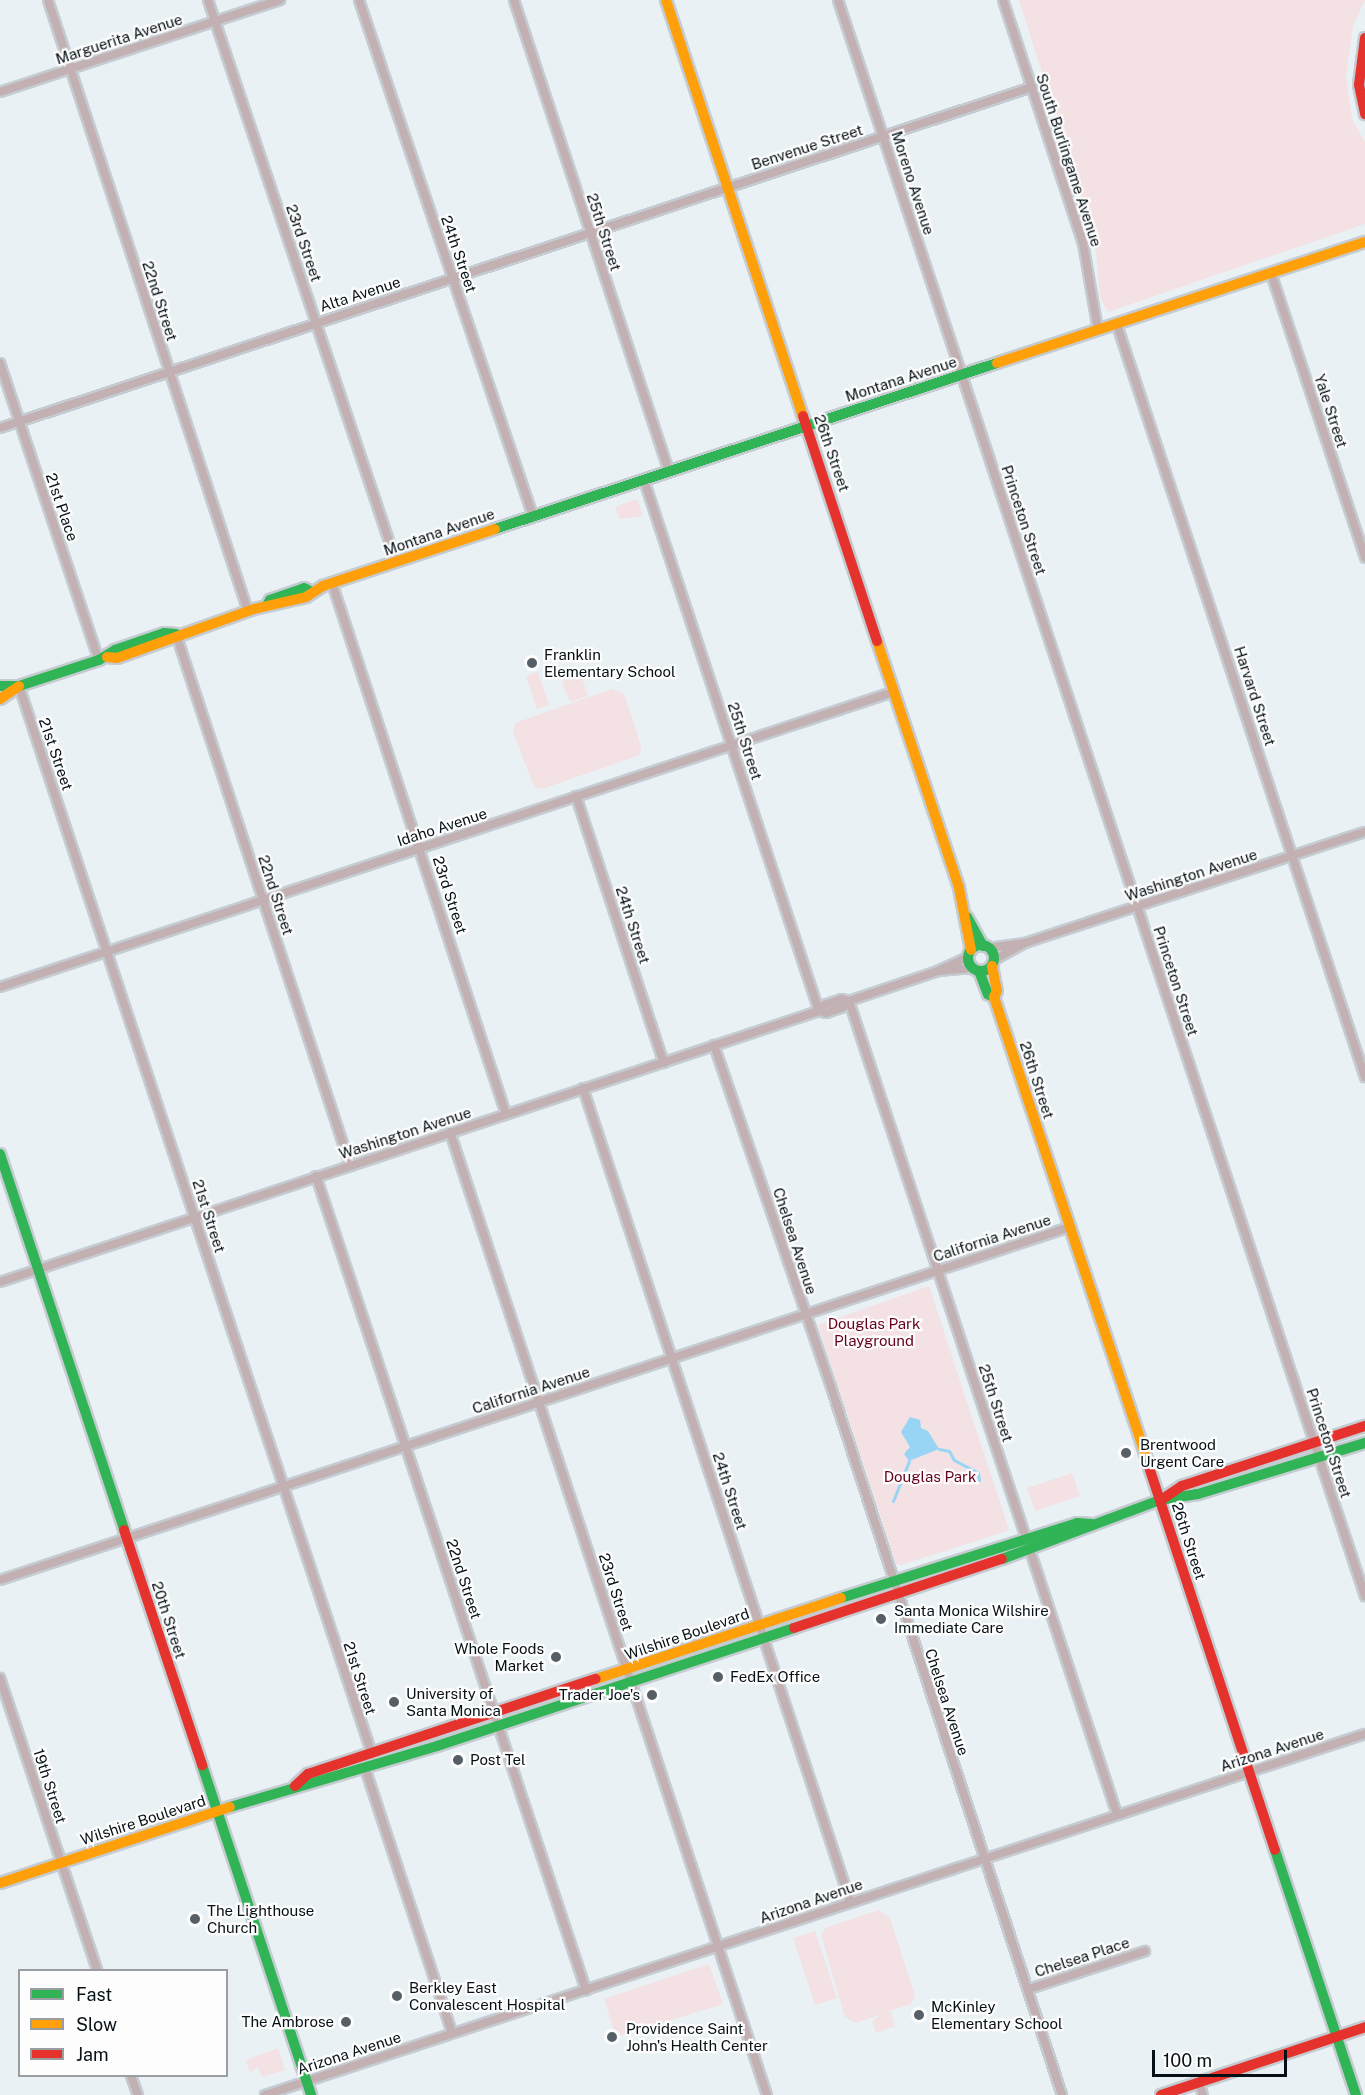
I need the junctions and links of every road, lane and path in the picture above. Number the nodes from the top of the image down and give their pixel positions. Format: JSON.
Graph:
{"nodes":[{"id":1,"x":48,"y":0,"type":"edge"},
{"id":2,"x":208,"y":0,"type":"edge"},
{"id":3,"x":280,"y":0,"type":"edge"},
{"id":4,"x":359,"y":0,"type":"edge"},
{"id":5,"x":514,"y":0,"type":"edge"},
{"id":6,"x":666,"y":0,"type":"edge"},
{"id":7,"x":838,"y":0,"type":"edge"},
{"id":8,"x":1003,"y":0,"type":"edge"},
{"id":9,"x":215,"y":22,"type":"junction"},
{"id":10,"x":1365,"y":38,"type":"edge"},
{"id":11,"x":71,"y":69,"type":"junction"},
{"id":12,"x":1032,"y":87,"type":"junction"},
{"id":13,"x":0,"y":92,"type":"edge"},
{"id":14,"x":1365,"y":114,"type":"edge"},
{"id":15,"x":883,"y":136,"type":"junction"},
{"id":16,"x":728,"y":187,"type":"junction"},
{"id":17,"x":590,"y":231,"type":"junction"},
{"id":18,"x":1365,"y":242,"type":"edge"},
{"id":19,"x":1271,"y":273,"type":"junction"},
{"id":20,"x":453,"y":278,"type":"junction"},
{"id":21,"x":317,"y":323,"type":"junction"},
{"id":22,"x":1117,"y":325,"type":"junction"},
{"id":23,"x":1098,"y":330,"type":"junction"},
{"id":24,"x":0,"y":363,"type":"edge"},
{"id":25,"x":168,"y":372,"type":"junction"},
{"id":26,"x":962,"y":375,"type":"junction"},
{"id":27,"x":19,"y":421,"type":"junction"},
{"id":28,"x":807,"y":426,"type":"junction"},
{"id":29,"x":0,"y":428,"type":"edge"},
{"id":30,"x":669,"y":471,"type":"junction"},
{"id":31,"x":644,"y":480,"type":"junction"},
{"id":32,"x":533,"y":516,"type":"junction"},
{"id":33,"x":1365,"y":558,"type":"edge"},
{"id":34,"x":396,"y":562,"type":"junction"},
{"id":35,"x":332,"y":583,"type":"junction"},
{"id":36,"x":248,"y":611,"type":"junction"},
{"id":37,"x":176,"y":634,"type":"junction"},
{"id":38,"x":103,"y":658,"type":"junction"},
{"id":39,"x":0,"y":686,"type":"edge"},
{"id":40,"x":19,"y":686,"type":"junction"},
{"id":41,"x":893,"y":692,"type":"junction"},
{"id":42,"x":0,"y":699,"type":"edge"},
{"id":43,"x":732,"y":745,"type":"junction"},
{"id":44,"x":576,"y":796,"type":"junction"},
{"id":45,"x":1365,"y":832,"type":"edge"},
{"id":46,"x":420,"y":848,"type":"junction"},
{"id":47,"x":1292,"y":856,"type":"junction"},
{"id":48,"x":263,"y":900,"type":"junction"},
{"id":49,"x":1138,"y":907,"type":"junction"},
{"id":50,"x":967,"y":917,"type":"junction"},
{"id":51,"x":1025,"y":943,"type":"junction"},
{"id":52,"x":986,"y":947,"type":"junction"},
{"id":53,"x":106,"y":951,"type":"junction"},
{"id":54,"x":972,"y":962,"type":"junction"},
{"id":55,"x":993,"y":963,"type":"junction"},
{"id":56,"x":0,"y":987,"type":"edge"},
{"id":57,"x":994,"y":997,"type":"junction"},
{"id":58,"x":849,"y":1001,"type":"junction"},
{"id":59,"x":819,"y":1011,"type":"junction"},
{"id":60,"x":714,"y":1045,"type":"junction"},
{"id":61,"x":664,"y":1063,"type":"junction"},
{"id":62,"x":1365,"y":1077,"type":"edge"},
{"id":63,"x":583,"y":1088,"type":"junction"},
{"id":64,"x":506,"y":1114,"type":"junction"},
{"id":65,"x":450,"y":1132,"type":"junction"},
{"id":66,"x":0,"y":1154,"type":"edge"},
{"id":67,"x":350,"y":1165,"type":"junction"},
{"id":68,"x":316,"y":1176,"type":"junction"},
{"id":69,"x":195,"y":1217,"type":"junction"},
{"id":70,"x":1070,"y":1227,"type":"junction"},
{"id":71,"x":39,"y":1269,"type":"junction"},
{"id":72,"x":936,"y":1270,"type":"junction"},
{"id":73,"x":0,"y":1282,"type":"edge"},
{"id":74,"x":805,"y":1314,"type":"junction"},
{"id":75,"x":672,"y":1358,"type":"junction"},
{"id":76,"x":539,"y":1402,"type":"junction"},
{"id":77,"x":1365,"y":1426,"type":"edge"},
{"id":78,"x":1365,"y":1443,"type":"edge"},
{"id":79,"x":1315,"y":1444,"type":"junction"},
{"id":80,"x":405,"y":1445,"type":"junction"},
{"id":81,"x":1320,"y":1458,"type":"junction"},
{"id":82,"x":283,"y":1485,"type":"junction"},
{"id":83,"x":1160,"y":1500,"type":"junction"},
{"id":84,"x":126,"y":1536,"type":"junction"},
{"id":85,"x":1028,"y":1543,"type":"junction"},
{"id":86,"x":957,"y":1560,"type":"junction"},
{"id":87,"x":962,"y":1572,"type":"junction"},
{"id":88,"x":0,"y":1580,"type":"edge"},
{"id":89,"x":895,"y":1582,"type":"junction"},
{"id":90,"x":899,"y":1593,"type":"junction"},
{"id":91,"x":1365,"y":1596,"type":"edge"},
{"id":92,"x":761,"y":1631,"type":"junction"},
{"id":93,"x":629,"y":1675,"type":"junction"},
{"id":94,"x":0,"y":1678,"type":"edge"},
{"id":95,"x":494,"y":1713,"type":"junction"},
{"id":96,"x":498,"y":1724,"type":"junction"},
{"id":97,"x":1365,"y":1734,"type":"edge"},
{"id":98,"x":372,"y":1754,"type":"junction"},
{"id":99,"x":360,"y":1770,"type":"junction"},
{"id":100,"x":1249,"y":1772,"type":"junction"},
{"id":101,"x":295,"y":1786,"type":"junction"},
{"id":102,"x":217,"y":1811,"type":"junction"},
{"id":103,"x":1118,"y":1814,"type":"junction"},
{"id":104,"x":983,"y":1858,"type":"junction"},
{"id":105,"x":61,"y":1863,"type":"junction"},
{"id":106,"x":0,"y":1883,"type":"edge"},
{"id":107,"x":850,"y":1901,"type":"junction"},
{"id":108,"x":718,"y":1946,"type":"junction"},
{"id":109,"x":1144,"y":1951,"type":"dead end"},
{"id":110,"x":96,"y":1969,"type":"edge"},
{"id":111,"x":1029,"y":1989,"type":"junction"},
{"id":112,"x":586,"y":1990,"type":"junction"},
{"id":113,"x":1365,"y":2027,"type":"edge"},
{"id":114,"x":452,"y":2033,"type":"junction"},
{"id":115,"x":1337,"y":2036,"type":"junction"},
{"id":116,"x":131,"y":2077,"type":"edge"},
{"id":117,"x":306,"y":2082,"type":"junction"},
{"id":118,"x":1199,"y":2082,"type":"junction"},
{"id":119,"x":138,"y":2095,"type":"edge"},
{"id":120,"x":265,"y":2095,"type":"edge"},
{"id":121,"x":311,"y":2095,"type":"edge"},
{"id":122,"x":767,"y":2095,"type":"edge"},
{"id":123,"x":1062,"y":2095,"type":"edge"},
{"id":124,"x":1161,"y":2095,"type":"edge"},
{"id":125,"x":1203,"y":2095,"type":"edge"},
{"id":126,"x":1356,"y":2095,"type":"edge"}],
"edges":[{"from":1,"to":11,"type":"street","name":"22nd Street"},
{"from":2,"to":9,"type":"street","name":"23rd Street"},
{"from":3,"to":9,"type":"street","name":"Marguerita Avenue"},
{"from":4,"to":20,"type":"street","name":"24th Street"},
{"from":5,"to":17,"type":"street","name":"25th Street"},
{"from":6,"to":16,"type":"street","name":"26th Street"},
{"from":7,"to":15,"type":"street","name":"Moreno Avenue"},
{"from":8,"to":12,"type":"street","name":"South Burlingame Avenue"},
{"from":9,"to":11,"type":"street","name":"Marguerita Avenue"},
{"from":9,"to":21,"type":"street","name":"23rd Street"},
{"from":10,"to":14,"type":"street"},
{"from":11,"to":13,"type":"street","name":"Marguerita Avenue"},
{"from":11,"to":25,"type":"street","name":"22nd Street"},
{"from":12,"to":15,"type":"street","name":"Benvenue Street"},
{"from":12,"to":23,"type":"street","name":"South Burlingame Avenue"},
{"from":15,"to":16,"type":"street","name":"Benvenue Street"},
{"from":15,"to":26,"type":"street","name":"Moreno Avenue"},
{"from":16,"to":17,"type":"street","name":"Alta Avenue"},
{"from":16,"to":28,"type":"street","name":"26th Street"},
{"from":17,"to":20,"type":"street","name":"Alta Avenue"},
{"from":17,"to":30,"type":"street","name":"25th Street"},
{"from":18,"to":19,"type":"street","name":"Montana Avenue"},
{"from":19,"to":22,"type":"street","name":"Montana Avenue"},
{"from":19,"to":33,"type":"street","name":"Yale Street"},
{"from":20,"to":21,"type":"street","name":"Alta Avenue"},
{"from":20,"to":32,"type":"street","name":"24th Street"},
{"from":21,"to":25,"type":"street","name":"Alta Avenue"},
{"from":21,"to":34,"type":"street","name":"23rd Street"},
{"from":22,"to":23,"type":"street","name":"Montana Avenue"},
{"from":22,"to":47,"type":"street","name":"Harvard Street"},
{"from":23,"to":26,"type":"street","name":"Montana Avenue"},
{"from":24,"to":27,"type":"street","name":"21st Place"},
{"from":25,"to":27,"type":"street","name":"Alta Avenue"},
{"from":25,"to":36,"type":"street","name":"22nd Street"},
{"from":26,"to":28,"type":"street","name":"Montana Avenue"},
{"from":26,"to":49,"type":"street","name":"Princeton Street"},
{"from":27,"to":29,"type":"street","name":"Alta Avenue"},
{"from":27,"to":38,"type":"street","name":"21st Place"},
{"from":28,"to":30,"type":"street","name":"Montana Avenue"},
{"from":28,"to":41,"type":"street","name":"26th Street"},
{"from":30,"to":31,"type":"street","name":"Montana Avenue"},
{"from":31,"to":32,"type":"street","name":"Montana Avenue"},
{"from":31,"to":43,"type":"street","name":"25th Street"},
{"from":32,"to":34,"type":"street","name":"Montana Avenue"},
{"from":34,"to":35,"type":"street","name":"Montana Avenue"},
{"from":35,"to":36,"type":"street","name":"Montana Avenue"},
{"from":35,"to":46,"type":"street","name":"23rd Street"},
{"from":36,"to":37,"type":"street","name":"Montana Avenue"},
{"from":37,"to":38,"type":"street","name":"Montana Avenue"},
{"from":37,"to":48,"type":"street","name":"22nd Street"},
{"from":38,"to":40,"type":"street","name":"Montana Avenue"},
{"from":39,"to":40,"type":"street","name":"Montana Avenue"},
{"from":40,"to":42,"type":"street","name":"Montana Avenue"},
{"from":40,"to":53,"type":"street","name":"21st Street"},
{"from":41,"to":43,"type":"street","name":"Idaho Avenue"},
{"from":41,"to":50,"type":"street","name":"26th Street"},
{"from":43,"to":44,"type":"street","name":"Idaho Avenue"},
{"from":43,"to":59,"type":"street","name":"25th Street"},
{"from":44,"to":46,"type":"street","name":"Idaho Avenue"},
{"from":44,"to":61,"type":"street","name":"24th Street"},
{"from":45,"to":47,"type":"street","name":"Washington Avenue"},
{"from":46,"to":48,"type":"street","name":"Idaho Avenue"},
{"from":46,"to":64,"type":"street","name":"23rd Street"},
{"from":47,"to":49,"type":"street","name":"Washington Avenue"},
{"from":47,"to":62,"type":"street","name":"Harvard Street"},
{"from":48,"to":53,"type":"street","name":"Idaho Avenue"},
{"from":48,"to":67,"type":"street","name":"22nd Street"},
{"from":49,"to":51,"type":"street","name":"Washington Avenue"},
{"from":49,"to":79,"type":"street","name":"Princeton Street"},
{"from":50,"to":52,"type":"street","name":"26th Street"},
{"from":50,"to":54,"type":"street","name":"26th Street"},
{"from":51,"to":52,"type":"street","name":"Washington Avenue"},
{"from":51,"to":55,"type":"street","name":"Washington Avenue"},
{"from":52,"to":54,"type":"street"},
{"from":52,"to":55,"type":"street","name":"26th Street"},
{"from":53,"to":56,"type":"street","name":"Idaho Avenue"},
{"from":53,"to":69,"type":"street","name":"21st Street"},
{"from":54,"to":55,"type":"street"},
{"from":54,"to":57,"type":"street","name":"26th Street"},
{"from":54,"to":58,"type":"street","name":"Washington Avenue"},
{"from":55,"to":57,"type":"street","name":"26th Street"},
{"from":57,"to":70,"type":"street","name":"26th Street"},
{"from":58,"to":59,"type":"street","name":"Washington Avenue"},
{"from":58,"to":72,"type":"street","name":"25th Street"},
{"from":59,"to":60,"type":"street","name":"Washington Avenue"},
{"from":60,"to":61,"type":"street","name":"Washington Avenue"},
{"from":60,"to":74,"type":"street","name":"Chelsea Avenue"},
{"from":61,"to":63,"type":"street","name":"Washington Avenue"},
{"from":63,"to":64,"type":"street","name":"Washington Avenue"},
{"from":63,"to":75,"type":"street","name":"24th Street"},
{"from":64,"to":65,"type":"street","name":"Washington Avenue"},
{"from":65,"to":67,"type":"street","name":"Washington Avenue"},
{"from":65,"to":76,"type":"street","name":"23rd Street"},
{"from":66,"to":71,"type":"street","name":"20th Street"},
{"from":67,"to":68,"type":"street","name":"Washington Avenue"},
{"from":68,"to":69,"type":"street","name":"Washington Avenue"},
{"from":68,"to":80,"type":"street","name":"22nd Street"},
{"from":69,"to":71,"type":"street","name":"Washington Avenue"},
{"from":69,"to":82,"type":"street","name":"21st Street"},
{"from":70,"to":72,"type":"street","name":"California Avenue"},
{"from":70,"to":83,"type":"street","name":"26th Street"},
{"from":71,"to":73,"type":"street","name":"Washington Avenue"},
{"from":71,"to":84,"type":"street","name":"20th Street"},
{"from":72,"to":74,"type":"street","name":"California Avenue"},
{"from":72,"to":85,"type":"street","name":"25th Street"},
{"from":74,"to":75,"type":"street","name":"California Avenue"},
{"from":74,"to":89,"type":"street","name":"Chelsea Avenue"},
{"from":75,"to":76,"type":"street","name":"California Avenue"},
{"from":75,"to":92,"type":"street","name":"24th Street"},
{"from":76,"to":80,"type":"street","name":"California Avenue"},
{"from":76,"to":93,"type":"street","name":"23rd Street"},
{"from":77,"to":79,"type":"street","name":"Wilshire Boulevard"},
{"from":78,"to":81,"type":"street","name":"Wilshire Boulevard"},
{"from":79,"to":81,"type":"street","name":"Princeton Street"},
{"from":79,"to":83,"type":"street","name":"Wilshire Boulevard"},
{"from":80,"to":82,"type":"street","name":"California Avenue"},
{"from":80,"to":95,"type":"street","name":"22nd Street"},
{"from":81,"to":83,"type":"street","name":"Wilshire Boulevard"},
{"from":81,"to":91,"type":"street","name":"Princeton Street"},
{"from":82,"to":84,"type":"street","name":"California Avenue"},
{"from":82,"to":98,"type":"street","name":"21st Street"},
{"from":83,"to":85,"type":"street","name":"Wilshire Boulevard"},
{"from":83,"to":100,"type":"street","name":"26th Street"},
{"from":84,"to":88,"type":"street","name":"California Avenue"},
{"from":84,"to":102,"type":"street","name":"20th Street"},
{"from":85,"to":86,"type":"street","name":"Wilshire Boulevard"},
{"from":85,"to":87,"type":"street","name":"Wilshire Boulevard"},
{"from":85,"to":103,"type":"street","name":"25th Street"},
{"from":86,"to":87,"type":"street"},
{"from":86,"to":89,"type":"street","name":"Wilshire Boulevard"},
{"from":87,"to":90,"type":"street","name":"Wilshire Boulevard"},
{"from":89,"to":90,"type":"street","name":"Chelsea Avenue"},
{"from":89,"to":92,"type":"street","name":"Wilshire Boulevard"},
{"from":90,"to":92,"type":"street","name":"Wilshire Boulevard"},
{"from":90,"to":104,"type":"street","name":"Chelsea Avenue"},
{"from":92,"to":93,"type":"street","name":"Wilshire Boulevard"},
{"from":92,"to":107,"type":"street","name":"24th Street"},
{"from":93,"to":95,"type":"street","name":"Wilshire Boulevard"},
{"from":93,"to":96,"type":"street","name":"Wilshire Boulevard"},
{"from":93,"to":108,"type":"street","name":"23rd Street"},
{"from":94,"to":105,"type":"street","name":"19th Street"},
{"from":95,"to":96,"type":"street","name":"22nd Street"},
{"from":95,"to":98,"type":"street","name":"Wilshire Boulevard"},
{"from":96,"to":99,"type":"street","name":"Wilshire Boulevard"},
{"from":96,"to":112,"type":"street","name":"22nd Street"},
{"from":97,"to":100,"type":"street","name":"Arizona Avenue"},
{"from":98,"to":99,"type":"street"},
{"from":98,"to":101,"type":"street","name":"Wilshire Boulevard"},
{"from":99,"to":101,"type":"street","name":"Wilshire Boulevard"},
{"from":99,"to":114,"type":"street"},
{"from":100,"to":103,"type":"street","name":"Arizona Avenue"},
{"from":100,"to":115,"type":"street","name":"26th Street"},
{"from":101,"to":102,"type":"street","name":"Wilshire Boulevard"},
{"from":102,"to":105,"type":"street","name":"Wilshire Boulevard"},
{"from":102,"to":117,"type":"street","name":"20th Street"},
{"from":103,"to":104,"type":"street","name":"Arizona Avenue"},
{"from":104,"to":107,"type":"street","name":"Arizona Avenue"},
{"from":104,"to":111,"type":"street","name":"Chelsea Avenue"},
{"from":105,"to":106,"type":"street","name":"Wilshire Boulevard"},
{"from":105,"to":110,"type":"street","name":"19th Street"},
{"from":107,"to":108,"type":"street","name":"Arizona Avenue"},
{"from":108,"to":112,"type":"street","name":"Arizona Avenue"},
{"from":108,"to":122,"type":"street","name":"23rd Street"},
{"from":109,"to":111,"type":"street","name":"Chelsea Place"},
{"from":111,"to":123,"type":"street","name":"Chelsea Avenue"},
{"from":112,"to":114,"type":"street","name":"Arizona Avenue"},
{"from":113,"to":115,"type":"street"},
{"from":114,"to":117,"type":"street","name":"Arizona Avenue"},
{"from":115,"to":118,"type":"street"},
{"from":115,"to":126,"type":"street","name":"26th Street"},
{"from":116,"to":119,"type":"street"},
{"from":117,"to":120,"type":"street","name":"Arizona Avenue"},
{"from":117,"to":121,"type":"street","name":"20th Street"},
{"from":118,"to":124,"type":"street"},
{"from":118,"to":125,"type":"street"}]}
